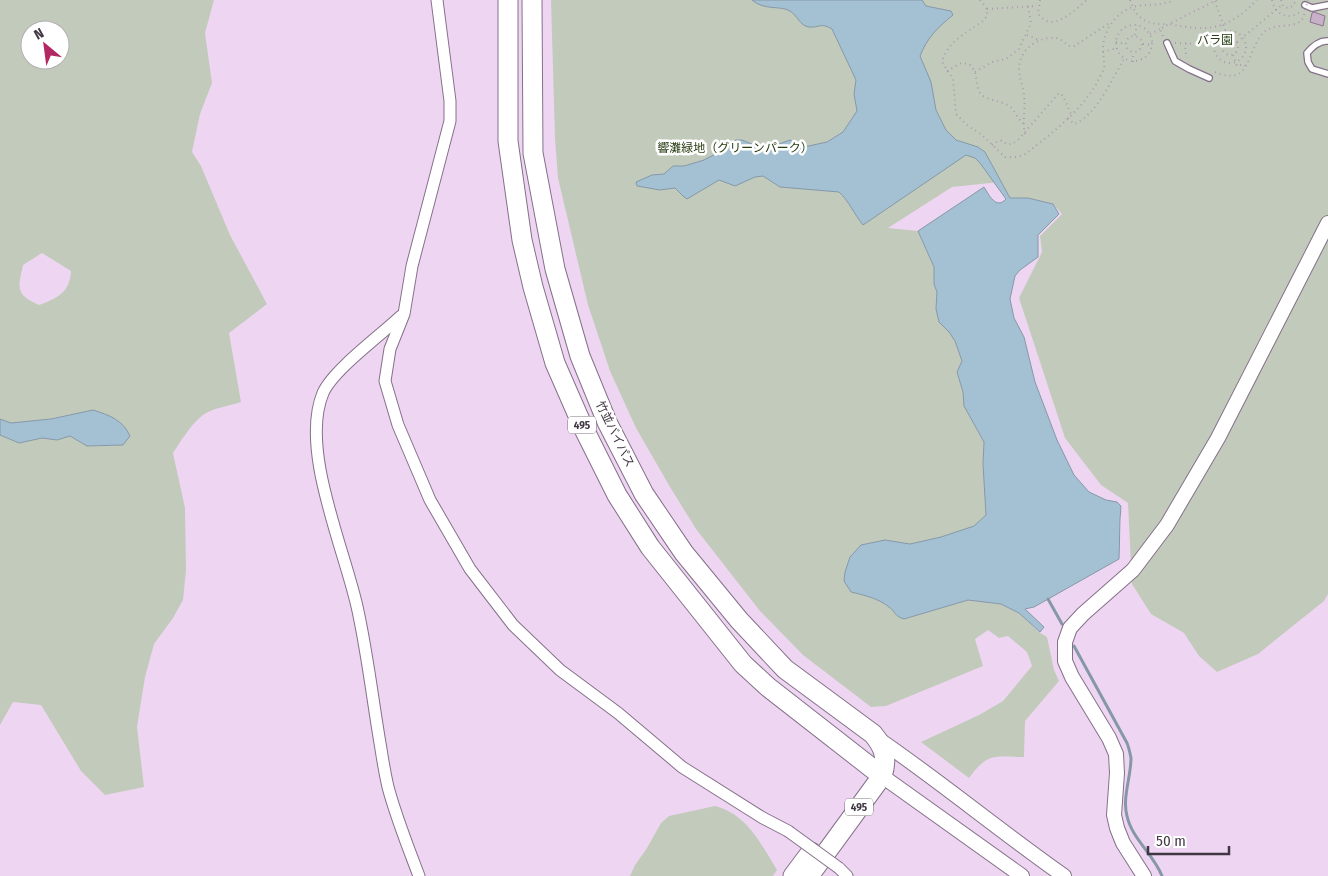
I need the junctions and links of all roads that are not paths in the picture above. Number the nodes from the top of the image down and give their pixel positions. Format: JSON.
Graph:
{"nodes":[{"id":1,"x":437,"y":0,"type":"edge"},
{"id":2,"x":508,"y":0,"type":"edge"},
{"id":3,"x":532,"y":0,"type":"edge"},
{"id":4,"x":1306,"y":2,"type":"edge"},
{"id":5,"x":1328,"y":5,"type":"edge"},
{"id":6,"x":1328,"y":42,"type":"edge"},
{"id":7,"x":1167,"y":43,"type":"road end"},
{"id":8,"x":1328,"y":74,"type":"edge"},
{"id":9,"x":1209,"y":78,"type":"dead end"},
{"id":10,"x":1328,"y":223,"type":"edge"},
{"id":11,"x":404,"y":314,"type":"junction"},
{"id":12,"x":882,"y":773,"type":"junction"},
{"id":13,"x":843,"y":872,"type":"edge"},
{"id":14,"x":419,"y":876,"type":"edge"},
{"id":15,"x":793,"y":876,"type":"edge"},
{"id":16,"x":809,"y":876,"type":"edge"},
{"id":17,"x":1022,"y":876,"type":"edge"},
{"id":18,"x":1064,"y":876,"type":"edge"},
{"id":19,"x":1144,"y":876,"type":"edge"}],
"edges":[{"from":1,"to":11,"type":"street"},
{"from":2,"to":12,"type":"highway","name":"竹並バイパス","number":"495"},
{"from":3,"to":12,"type":"highway","name":"竹並バイパス","number":"495"},
{"from":4,"to":5,"type":"lane"},
{"from":6,"to":8,"type":"lane"},
{"from":7,"to":9,"type":"lane"},
{"from":10,"to":19,"type":"street"},
{"from":11,"to":13,"type":"street","bridge":true},
{"from":11,"to":14,"type":"street"},
{"from":12,"to":15,"type":"highway","number":"495"},
{"from":12,"to":16,"type":"highway","number":"495"},
{"from":12,"to":17,"type":"street"},
{"from":12,"to":18,"type":"street"}]}
